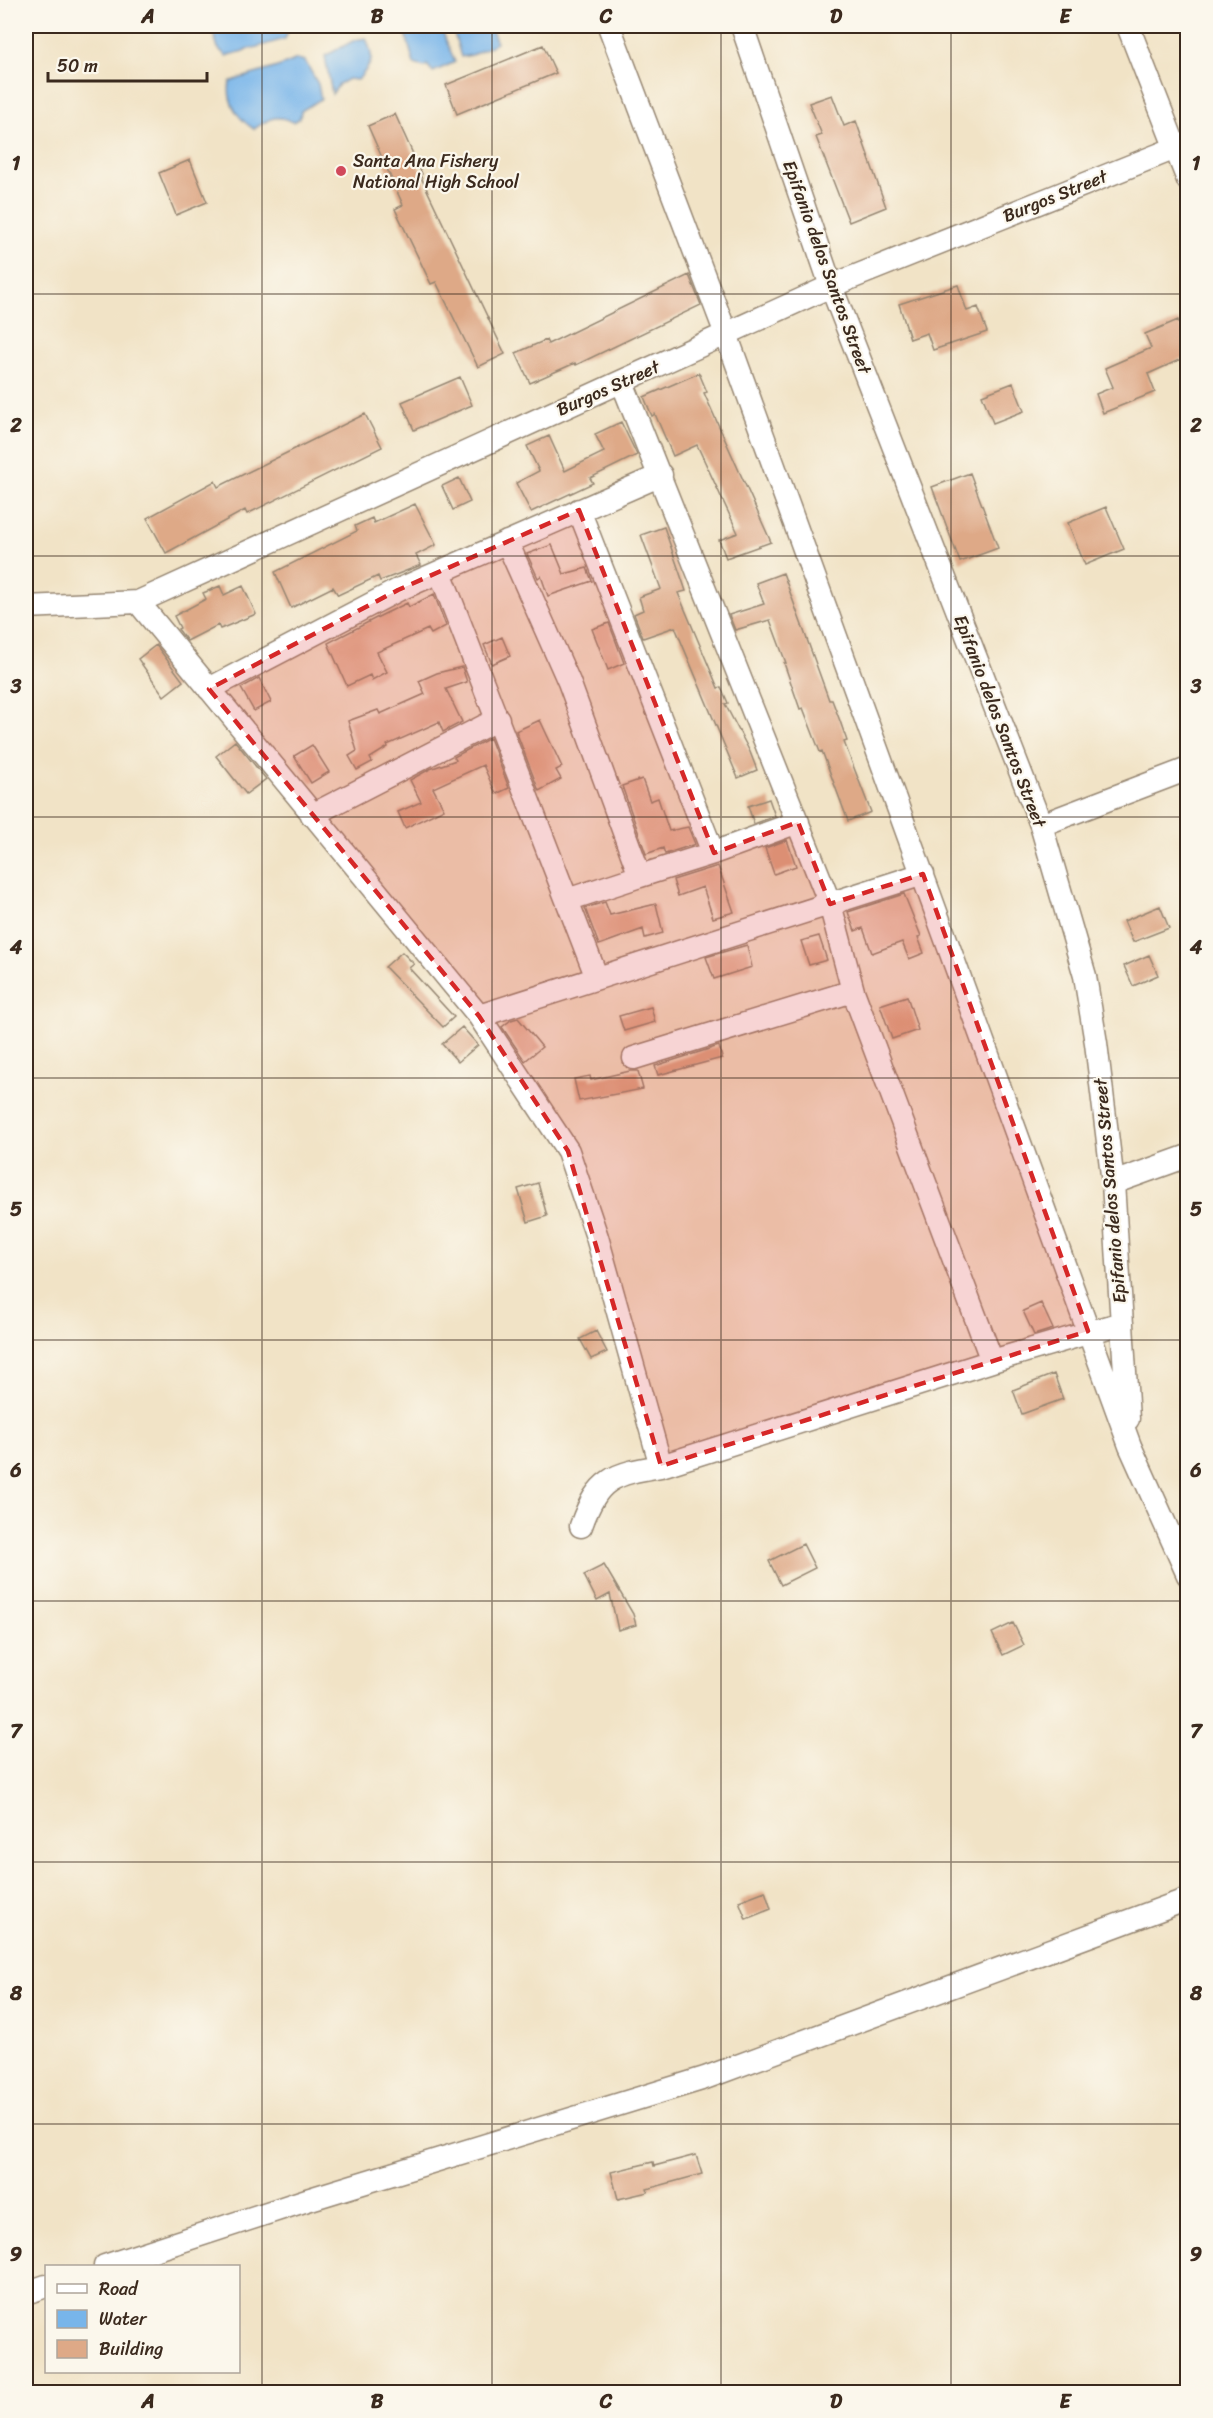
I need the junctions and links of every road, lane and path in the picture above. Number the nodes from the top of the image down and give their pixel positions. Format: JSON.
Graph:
{"nodes":[{"id":1,"x":609,"y":26,"type":"edge"},
{"id":2,"x":742,"y":26,"type":"edge"},
{"id":3,"x":1128,"y":26,"type":"edge"},
{"id":4,"x":1181,"y":146,"type":"edge"},
{"id":5,"x":1188,"y":180,"type":"edge"},
{"id":6,"x":831,"y":286,"type":"junction"},
{"id":7,"x":726,"y":334,"type":"junction"},
{"id":8,"x":622,"y":382,"type":"junction"},
{"id":9,"x":660,"y":475,"type":"junction"},
{"id":10,"x":579,"y":510,"type":"junction"},
{"id":11,"x":507,"y":542,"type":"junction"},
{"id":12,"x":440,"y":572,"type":"junction"},
{"id":13,"x":138,"y":602,"type":"junction"},
{"id":14,"x":26,"y":607,"type":"edge"},
{"id":15,"x":208,"y":689,"type":"junction"},
{"id":16,"x":498,"y":719,"type":"junction"},
{"id":17,"x":1188,"y":770,"type":"edge"},
{"id":18,"x":312,"y":815,"type":"junction"},
{"id":19,"x":798,"y":822,"type":"junction"},
{"id":20,"x":1041,"y":825,"type":"junction"},
{"id":21,"x":713,"y":853,"type":"junction"},
{"id":22,"x":923,"y":874,"type":"junction"},
{"id":23,"x":640,"y":876,"type":"junction"},
{"id":24,"x":567,"y":900,"type":"junction"},
{"id":25,"x":830,"y":903,"type":"junction"},
{"id":26,"x":597,"y":978,"type":"junction"},
{"id":27,"x":853,"y":991,"type":"junction"},
{"id":28,"x":479,"y":1016,"type":"junction"},
{"id":29,"x":634,"y":1058,"type":"dead end"},
{"id":30,"x":1188,"y":1156,"type":"edge"},
{"id":31,"x":1113,"y":1183,"type":"junction"},
{"id":32,"x":1122,"y":1323,"type":"junction"},
{"id":33,"x":1088,"y":1331,"type":"junction"},
{"id":34,"x":993,"y":1360,"type":"junction"},
{"id":35,"x":1130,"y":1446,"type":"junction"},
{"id":36,"x":661,"y":1466,"type":"junction"},
{"id":37,"x":581,"y":1526,"type":"dead end"},
{"id":38,"x":1179,"y":1532,"type":"edge"},
{"id":39,"x":1188,"y":1575,"type":"edge"},
{"id":40,"x":1188,"y":1899,"type":"edge"},
{"id":41,"x":108,"y":2265,"type":"edge"},
{"id":42,"x":45,"y":2286,"type":"edge"},
{"id":43,"x":26,"y":2293,"type":"edge"}],
"edges":[{"from":1,"to":7,"type":"street"},
{"from":2,"to":6,"type":"street","name":"Epifanio delos Santos Street"},
{"from":3,"to":4,"type":"street"},
{"from":4,"to":5,"type":"street"},
{"from":4,"to":6,"type":"street","name":"Burgos Street"},
{"from":6,"to":7,"type":"street","name":"Burgos Street"},
{"from":6,"to":20,"type":"street","name":"Epifanio delos Santos Street"},
{"from":7,"to":8,"type":"street","name":"Burgos Street"},
{"from":7,"to":22,"type":"street"},
{"from":8,"to":9,"type":"street"},
{"from":8,"to":13,"type":"street","name":"Burgos Street"},
{"from":9,"to":10,"type":"street"},
{"from":9,"to":19,"type":"street"},
{"from":10,"to":11,"type":"street"},
{"from":10,"to":21,"type":"street"},
{"from":11,"to":12,"type":"street"},
{"from":11,"to":23,"type":"street"},
{"from":12,"to":15,"type":"street"},
{"from":12,"to":16,"type":"street"},
{"from":13,"to":14,"type":"street","name":"Burgos Street"},
{"from":13,"to":15,"type":"street"},
{"from":15,"to":18,"type":"street"},
{"from":16,"to":18,"type":"street"},
{"from":16,"to":24,"type":"street"},
{"from":17,"to":20,"type":"street"},
{"from":18,"to":28,"type":"street"},
{"from":19,"to":21,"type":"street"},
{"from":19,"to":25,"type":"street"},
{"from":20,"to":31,"type":"street","name":"Epifanio delos Santos Street"},
{"from":21,"to":23,"type":"street"},
{"from":22,"to":25,"type":"street"},
{"from":22,"to":33,"type":"street"},
{"from":23,"to":24,"type":"street"},
{"from":24,"to":26,"type":"street"},
{"from":25,"to":26,"type":"street"},
{"from":25,"to":27,"type":"street"},
{"from":26,"to":28,"type":"street"},
{"from":27,"to":29,"type":"street"},
{"from":27,"to":34,"type":"street"},
{"from":28,"to":36,"type":"street"},
{"from":30,"to":31,"type":"street"},
{"from":31,"to":32,"type":"street","name":"Epifanio delos Santos Street"},
{"from":32,"to":33,"type":"street"},
{"from":32,"to":35,"type":"street","name":"Epifanio delos Santos Street"},
{"from":33,"to":34,"type":"street"},
{"from":33,"to":35,"type":"street"},
{"from":34,"to":36,"type":"street"},
{"from":35,"to":38,"type":"street"},
{"from":36,"to":37,"type":"street"},
{"from":38,"to":39,"type":"street"},
{"from":40,"to":41,"type":"street"},
{"from":42,"to":43,"type":"street"}]}
